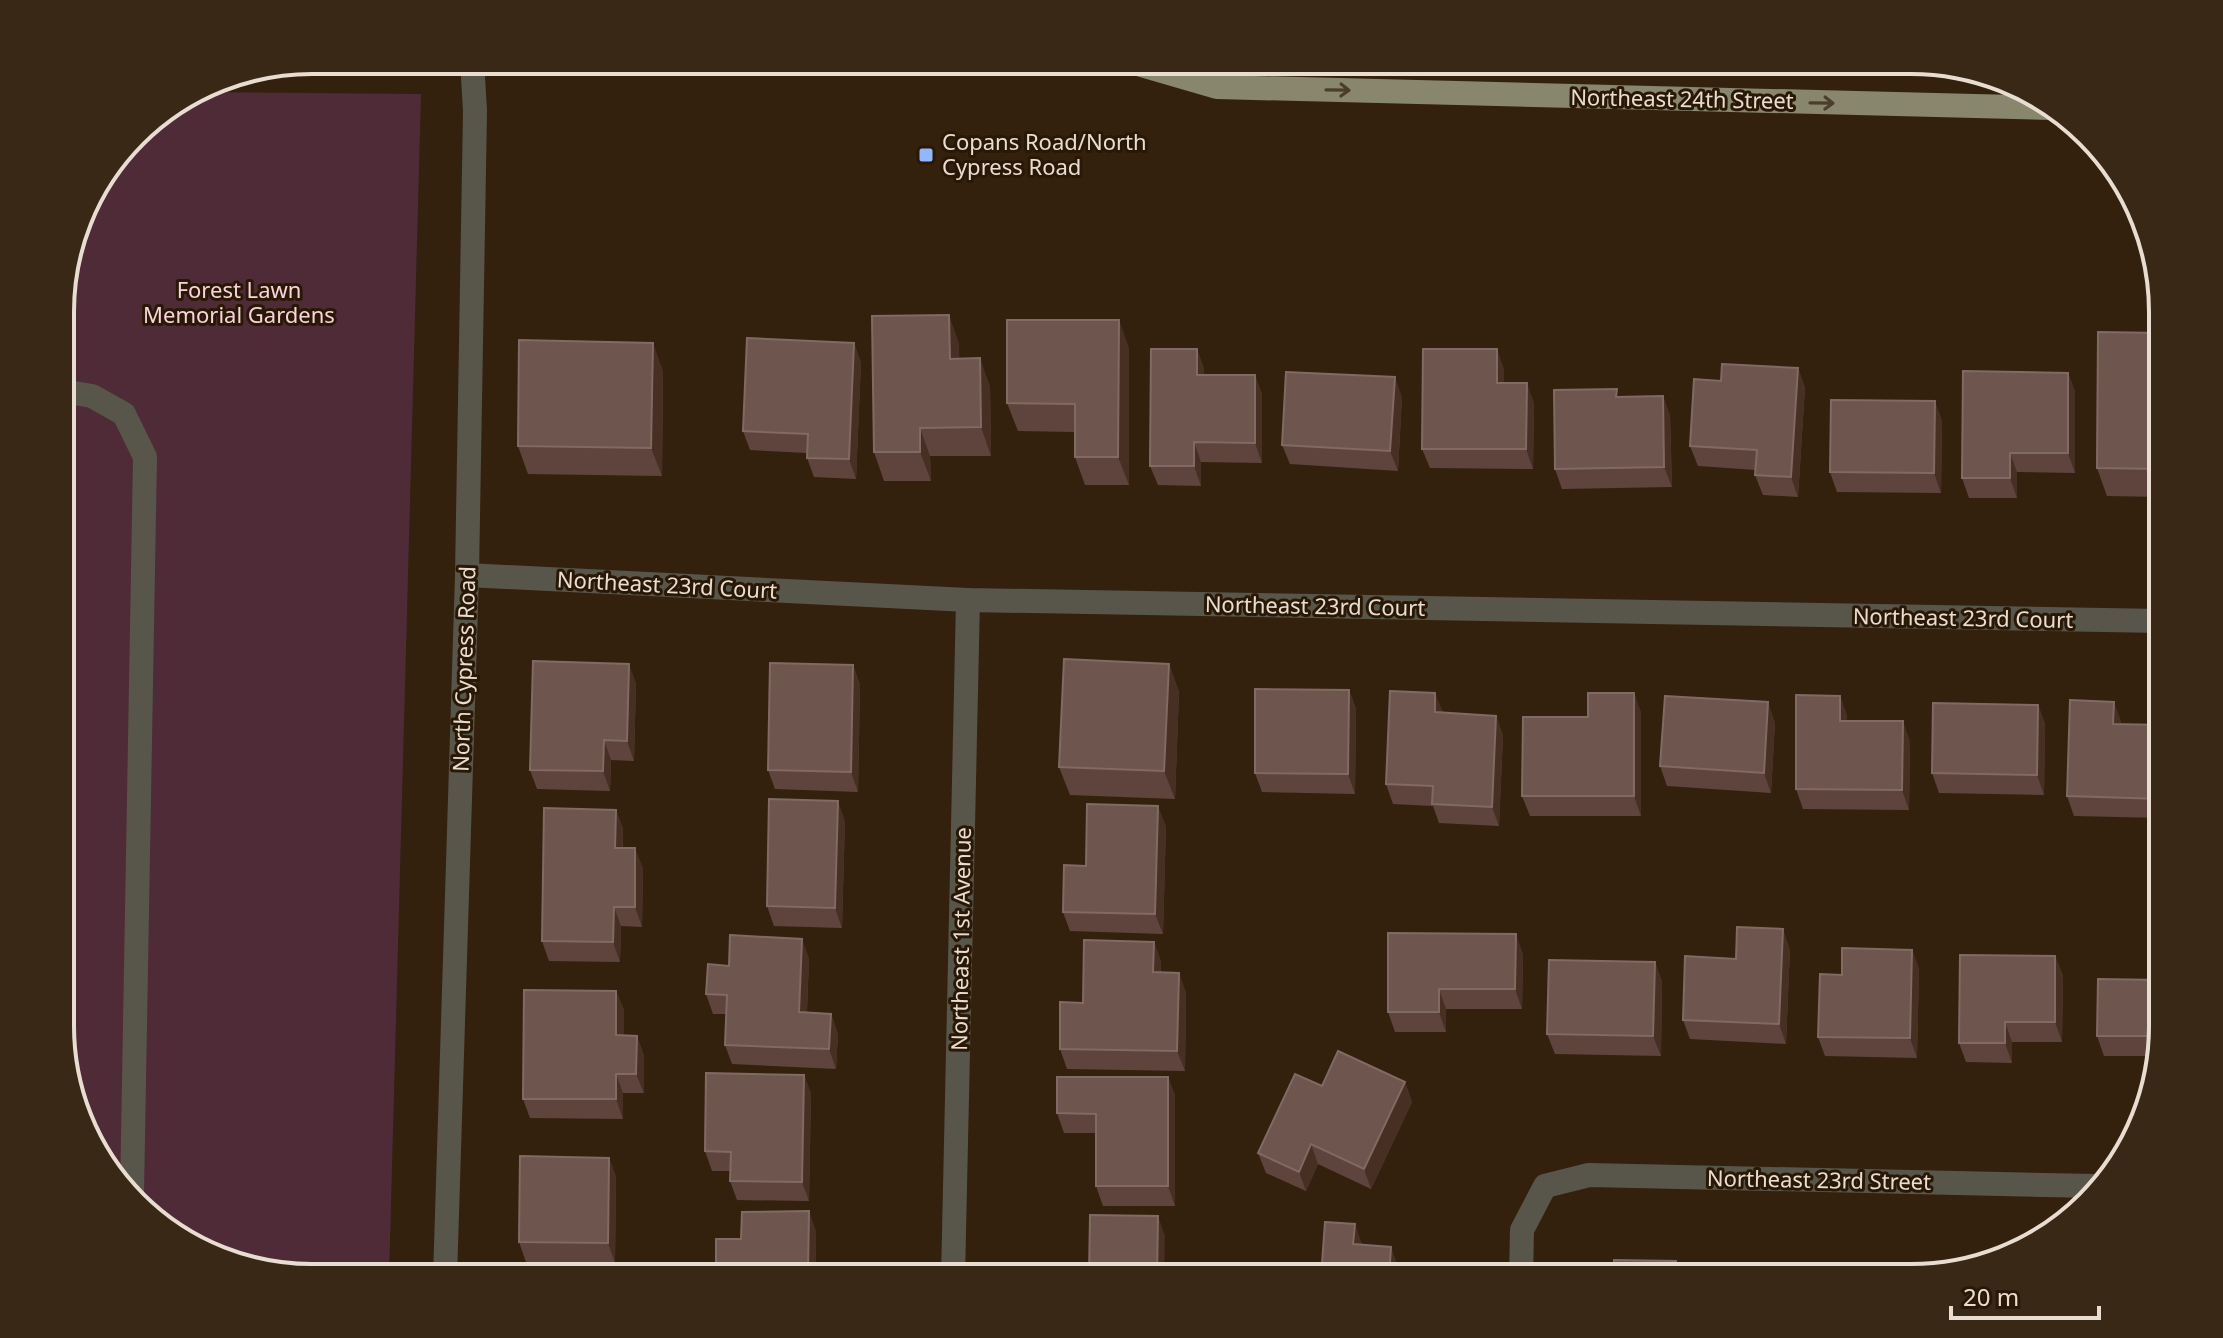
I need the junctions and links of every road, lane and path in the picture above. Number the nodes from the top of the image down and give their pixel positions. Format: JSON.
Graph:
{"nodes":[{"id":1,"x":1174,"y":74,"type":"edge"},
{"id":2,"x":473,"y":75,"type":"edge"},
{"id":3,"x":2032,"y":107,"type":"edge"},
{"id":4,"x":74,"y":393,"type":"edge"},
{"id":5,"x":467,"y":575,"type":"junction"},
{"id":6,"x":968,"y":600,"type":"junction"},
{"id":7,"x":2148,"y":621,"type":"edge"},
{"id":8,"x":132,"y":1182,"type":"edge"},
{"id":9,"x":2086,"y":1186,"type":"edge"},
{"id":10,"x":1521,"y":1263,"type":"edge"},
{"id":11,"x":445,"y":1264,"type":"edge"},
{"id":12,"x":953,"y":1264,"type":"edge"}],
"edges":[{"from":1,"to":3,"type":"main road","name":"Northeast 24th Street","one_way":true},
{"from":2,"to":5,"type":"street","name":"North Cypress Road"},
{"from":4,"to":8,"type":"street"},
{"from":5,"to":6,"type":"street","name":"Northeast 23rd Court"},
{"from":5,"to":11,"type":"street","name":"North Cypress Road"},
{"from":6,"to":7,"type":"street","name":"Northeast 23rd Court"},
{"from":6,"to":12,"type":"street","name":"Northeast 1st Avenue"},
{"from":9,"to":10,"type":"street","name":"Northeast 23rd Street"}]}
